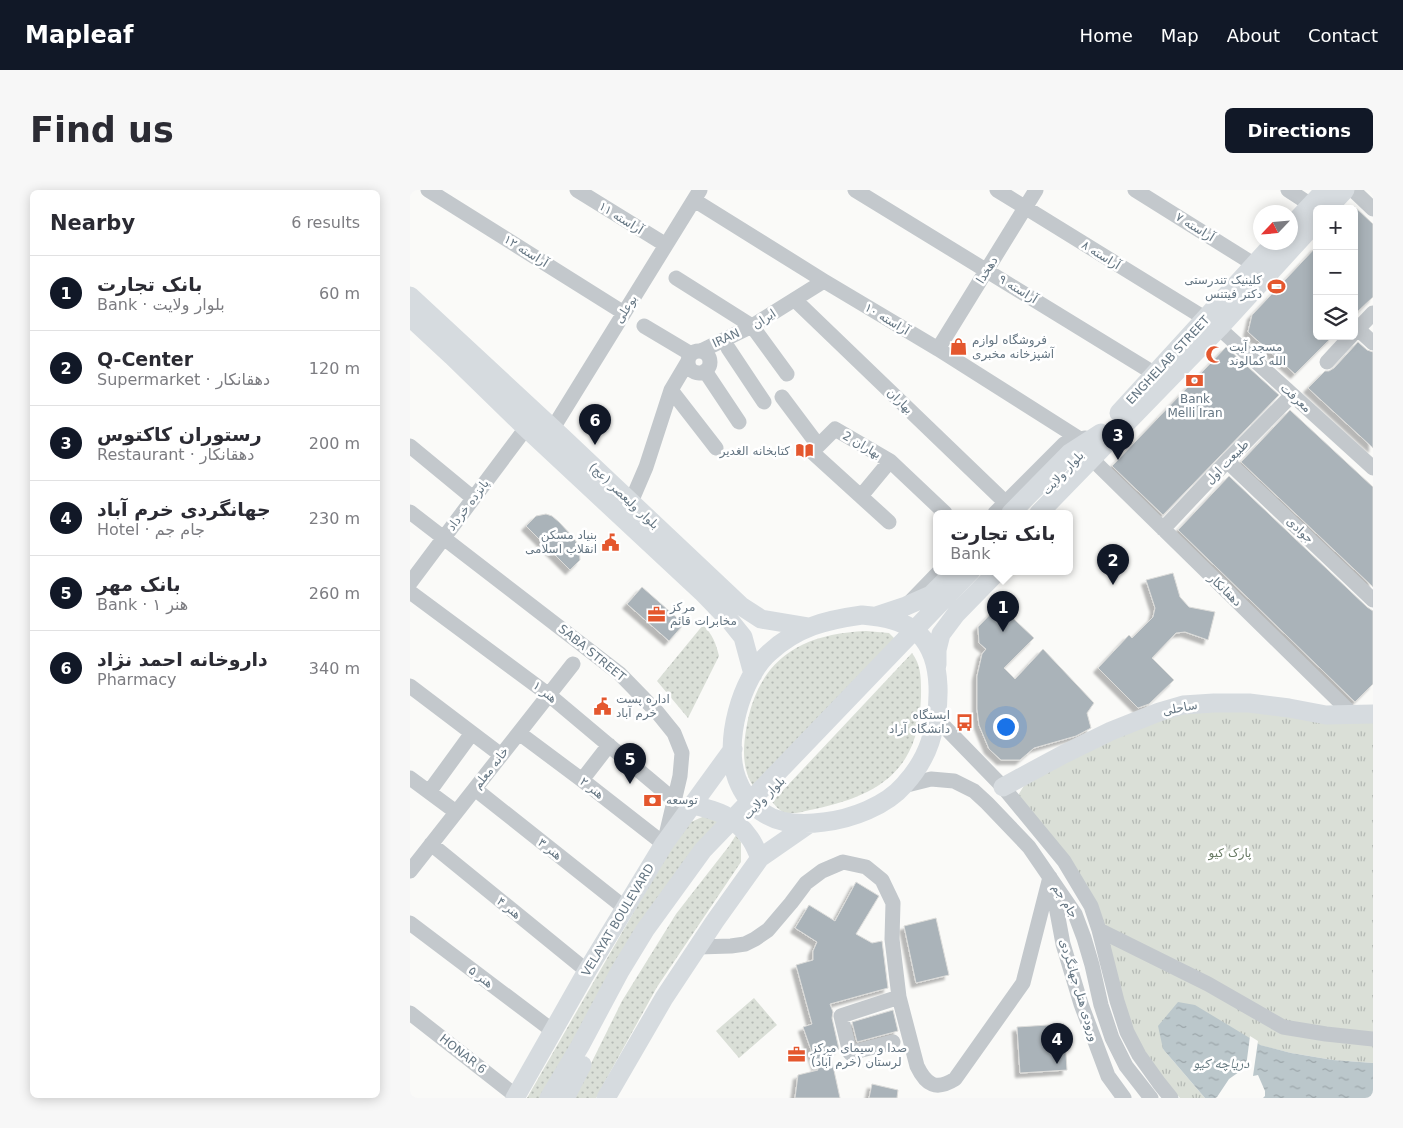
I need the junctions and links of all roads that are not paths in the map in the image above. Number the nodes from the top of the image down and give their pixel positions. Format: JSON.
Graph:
{"nodes":[{"id":1,"x":428,"y":190,"type":"edge"},
{"id":2,"x":577,"y":190,"type":"edge"},
{"id":3,"x":855,"y":190,"type":"edge"},
{"id":4,"x":997,"y":190,"type":"edge"},
{"id":5,"x":1036,"y":190,"type":"edge"},
{"id":6,"x":1135,"y":190,"type":"edge"},
{"id":7,"x":1288,"y":190,"type":"edge"},
{"id":8,"x":1325,"y":190,"type":"edge"},
{"id":9,"x":1344,"y":190,"type":"edge"},
{"id":10,"x":1354,"y":190,"type":"edge"},
{"id":11,"x":697,"y":195,"type":"edge"},
{"id":12,"x":1320,"y":205,"type":"edge"},
{"id":13,"x":1325,"y":205,"type":"edge"},
{"id":14,"x":1025,"y":207,"type":"junction"},
{"id":15,"x":1313,"y":208,"type":"edge"},
{"id":16,"x":1373,"y":209,"type":"edge"},
{"id":17,"x":1313,"y":214,"type":"edge"},
{"id":18,"x":1313,"y":216,"type":"edge"},
{"id":19,"x":1298,"y":222,"type":"edge"},
{"id":20,"x":666,"y":245,"type":"junction"},
{"id":21,"x":1268,"y":250,"type":"edge"},
{"id":22,"x":1255,"y":265,"type":"junction"},
{"id":23,"x":987,"y":270,"type":"junction"},
{"id":24,"x":676,"y":278,"type":"dead end"},
{"id":25,"x":824,"y":281,"type":"junction"},
{"id":26,"x":410,"y":296,"type":"edge"},
{"id":27,"x":795,"y":300,"type":"junction"},
{"id":28,"x":624,"y":312,"type":"junction"},
{"id":29,"x":1373,"y":313,"type":"edge"},
{"id":30,"x":417,"y":317,"type":"edge"},
{"id":31,"x":1212,"y":323,"type":"junction"},
{"id":32,"x":644,"y":326,"type":"dead end"},
{"id":33,"x":752,"y":326,"type":"junction"},
{"id":34,"x":1358,"y":330,"type":"edge"},
{"id":35,"x":1358,"y":335,"type":"edge"},
{"id":36,"x":443,"y":337,"type":"junction"},
{"id":37,"x":1348,"y":340,"type":"edge"},
{"id":38,"x":1373,"y":343,"type":"edge"},
{"id":39,"x":728,"y":348,"type":"junction"},
{"id":40,"x":938,"y":349,"type":"junction"},
{"id":41,"x":693,"y":356,"type":"junction"},
{"id":42,"x":1327,"y":362,"type":"dead end"},
{"id":43,"x":705,"y":370,"type":"junction"},
{"id":44,"x":786,"y":374,"type":"dead end"},
{"id":45,"x":1155,"y":374,"type":"junction"},
{"id":46,"x":671,"y":390,"type":"junction"},
{"id":47,"x":1292,"y":395,"type":"junction"},
{"id":48,"x":782,"y":396,"type":"dead end"},
{"id":49,"x":764,"y":402,"type":"dead end"},
{"id":50,"x":739,"y":422,"type":"dead end"},
{"id":51,"x":526,"y":428,"type":"junction"},
{"id":52,"x":553,"y":428,"type":"junction"},
{"id":53,"x":1101,"y":433,"type":"junction"},
{"id":54,"x":1080,"y":439,"type":"junction"},
{"id":55,"x":818,"y":445,"type":"junction"},
{"id":56,"x":410,"y":446,"type":"edge"},
{"id":57,"x":716,"y":448,"type":"dead end"},
{"id":58,"x":1098,"y":458,"type":"junction"},
{"id":59,"x":890,"y":461,"type":"junction"},
{"id":60,"x":1227,"y":461,"type":"junction"},
{"id":61,"x":1373,"y":468,"type":"edge"},
{"id":62,"x":861,"y":496,"type":"junction"},
{"id":63,"x":473,"y":498,"type":"junction"},
{"id":64,"x":631,"y":502,"type":"junction"},
{"id":65,"x":1008,"y":508,"type":"edge"},
{"id":66,"x":942,"y":510,"type":"edge"},
{"id":67,"x":1028,"y":510,"type":"edge"},
{"id":68,"x":1042,"y":510,"type":"edge"},
{"id":69,"x":1056,"y":510,"type":"edge"},
{"id":70,"x":410,"y":512,"type":"edge"},
{"id":71,"x":889,"y":522,"type":"dead end"},
{"id":72,"x":1163,"y":529,"type":"junction"},
{"id":73,"x":444,"y":538,"type":"junction"},
{"id":74,"x":936,"y":575,"type":"edge"},
{"id":75,"x":950,"y":575,"type":"edge"},
{"id":76,"x":967,"y":575,"type":"edge"},
{"id":77,"x":979,"y":575,"type":"edge"},
{"id":78,"x":994,"y":575,"type":"edge"},
{"id":79,"x":410,"y":582,"type":"edge"},
{"id":80,"x":410,"y":592,"type":"edge"},
{"id":81,"x":1373,"y":600,"type":"edge"},
{"id":82,"x":906,"y":606,"type":"junction"},
{"id":83,"x":884,"y":618,"type":"junction"},
{"id":84,"x":761,"y":619,"type":"junction"},
{"id":85,"x":809,"y":626,"type":"junction"},
{"id":86,"x":743,"y":637,"type":"junction"},
{"id":87,"x":573,"y":664,"type":"dead end"},
{"id":88,"x":936,"y":669,"type":"junction"},
{"id":89,"x":753,"y":674,"type":"junction"},
{"id":90,"x":410,"y":686,"type":"edge"},
{"id":91,"x":549,"y":695,"type":"junction"},
{"id":92,"x":1373,"y":714,"type":"edge"},
{"id":93,"x":1352,"y":715,"type":"junction"},
{"id":94,"x":936,"y":718,"type":"junction"},
{"id":95,"x":472,"y":733,"type":"junction"},
{"id":96,"x":519,"y":733,"type":"junction"},
{"id":97,"x":609,"y":745,"type":"junction"},
{"id":98,"x":733,"y":749,"type":"junction"},
{"id":99,"x":501,"y":756,"type":"junction"},
{"id":100,"x":410,"y":778,"type":"edge"},
{"id":101,"x":582,"y":780,"type":"junction"},
{"id":102,"x":903,"y":786,"type":"junction"},
{"id":103,"x":1002,"y":788,"type":"junction"},
{"id":104,"x":475,"y":789,"type":"junction"},
{"id":105,"x":429,"y":792,"type":"junction"},
{"id":106,"x":674,"y":800,"type":"junction"},
{"id":107,"x":987,"y":803,"type":"junction"},
{"id":108,"x":692,"y":805,"type":"junction"},
{"id":109,"x":456,"y":812,"type":"junction"},
{"id":110,"x":810,"y":824,"type":"junction"},
{"id":111,"x":431,"y":844,"type":"junction"},
{"id":112,"x":664,"y":844,"type":"junction"},
{"id":113,"x":760,"y":858,"type":"junction"},
{"id":114,"x":410,"y":871,"type":"edge"},
{"id":115,"x":1050,"y":876,"type":"junction"},
{"id":116,"x":625,"y":908,"type":"junction"},
{"id":117,"x":412,"y":930,"type":"edge"},
{"id":118,"x":1099,"y":930,"type":"junction"},
{"id":119,"x":698,"y":947,"type":"junction"},
{"id":120,"x":587,"y":971,"type":"junction"},
{"id":121,"x":899,"y":997,"type":"junction"},
{"id":122,"x":410,"y":1013,"type":"edge"},
{"id":123,"x":553,"y":1031,"type":"junction"},
{"id":124,"x":1373,"y":1039,"type":"edge"},
{"id":125,"x":893,"y":1042,"type":"dead end"},
{"id":126,"x":515,"y":1097,"type":"edge"},
{"id":127,"x":549,"y":1098,"type":"edge"},
{"id":128,"x":565,"y":1098,"type":"edge"},
{"id":129,"x":606,"y":1098,"type":"edge"},
{"id":130,"x":1124,"y":1098,"type":"edge"},
{"id":131,"x":1151,"y":1098,"type":"edge"},
{"id":132,"x":1171,"y":1098,"type":"edge"}],
"edges":[{"from":1,"to":28,"type":"street","name":"۱۲ آراسته"},
{"from":2,"to":20,"type":"street","name":"آراسته ۱۱"},
{"from":3,"to":23,"type":"street","name":"آراسته ۹"},
{"from":4,"to":14,"type":"street","name":"آراسته ۸"},
{"from":5,"to":14,"type":"street","name":"دهخدا"},
{"from":6,"to":22,"type":"street","name":"آراسته ۷"},
{"from":7,"to":15,"type":"street"},
{"from":8,"to":12,"type":"main road","name":"ENGHELAB STREET"},
{"from":9,"to":13,"type":"main road","name":"ENGHELAB STREET"},
{"from":10,"to":16,"type":"street"},
{"from":11,"to":20,"type":"street","name":"بوعلی"},
{"from":11,"to":25,"type":"street","name":"آراسته ۱۰"},
{"from":14,"to":23,"type":"street","name":"دهخدا"},
{"from":14,"to":31,"type":"street","name":"آراسته ۸"},
{"from":17,"to":19,"type":"main road","name":"ENGHELAB STREET"},
{"from":18,"to":31,"type":"main road","name":"ENGHELAB STREET"},
{"from":20,"to":28,"type":"street","name":"بوعلی"},
{"from":21,"to":22,"type":"main road","name":"ENGHELAB STREET"},
{"from":22,"to":31,"type":"main road","name":"ENGHELAB STREET"},
{"from":23,"to":40,"type":"street","name":"دهخدا"},
{"from":23,"to":45,"type":"street","name":"آراسته ۹"},
{"from":24,"to":33,"type":"street"},
{"from":25,"to":27,"type":"street","name":"ایران"},
{"from":25,"to":40,"type":"street","name":"آراسته ۱۰"},
{"from":26,"to":30,"type":"main road","name":"بلوار ولیعصر (عج)"},
{"from":27,"to":33,"type":"street","name":"ایران"},
{"from":27,"to":65,"type":"street","name":"بهاران"},
{"from":28,"to":52,"type":"street","name":"بوعلی"},
{"from":29,"to":34,"type":"street"},
{"from":30,"to":36,"type":"main road","name":"بلوار ولیعصر (عج)"},
{"from":31,"to":45,"type":"main road","name":"ENGHELAB STREET"},
{"from":31,"to":47,"type":"street","name":"معرفت"},
{"from":31,"to":58,"type":"main road","name":"ENGHELAB STREET"},
{"from":32,"to":41,"type":"street"},
{"from":33,"to":39,"type":"street","name":"ایران"},
{"from":33,"to":41,"type":"street","name":"IRAN"},
{"from":33,"to":44,"type":"street"},
{"from":35,"to":38,"type":"street"},
{"from":36,"to":51,"type":"main road","name":"بلوار ولیعصر (عج)"},
{"from":36,"to":52,"type":"main road","name":"بلوار ولیعصر (عج)"},
{"from":37,"to":42,"type":"street"},
{"from":39,"to":43,"type":"street","name":"ایران"},
{"from":39,"to":49,"type":"street"},
{"from":40,"to":54,"type":"street","name":"آراسته ۱۰"},
{"from":41,"to":43,"type":"street"},
{"from":41,"to":46,"type":"street"},
{"from":43,"to":46,"type":"street","name":"ایران"},
{"from":43,"to":50,"type":"street"},
{"from":45,"to":53,"type":"main road","name":"ENGHELAB STREET"},
{"from":46,"to":57,"type":"street"},
{"from":46,"to":64,"type":"street"},
{"from":47,"to":60,"type":"street","name":"طبیعت اول"},
{"from":47,"to":61,"type":"street","name":"معرفت"},
{"from":48,"to":55,"type":"street"},
{"from":51,"to":63,"type":"street","name":"پانزده خرداد"},
{"from":51,"to":86,"type":"main road","name":"بلوار ولیعصر (عج)"},
{"from":52,"to":64,"type":"main road","name":"بلوار ولیعصر (عج)"},
{"from":53,"to":54,"type":"street"},
{"from":53,"to":65,"type":"main road"},
{"from":53,"to":67,"type":"main road","name":"بلوار ولایت"},
{"from":54,"to":65,"type":"street"},
{"from":55,"to":59,"type":"street","name":"بهاران 2"},
{"from":55,"to":62,"type":"street"},
{"from":56,"to":63,"type":"street"},
{"from":58,"to":68,"type":"main road","name":"بلوار ولایت"},
{"from":58,"to":69,"type":"main road"},
{"from":58,"to":72,"type":"street","name":"دهقانکار"},
{"from":59,"to":62,"type":"street"},
{"from":59,"to":66,"type":"street","name":"بهاران 2"},
{"from":60,"to":72,"type":"street","name":"طبیعت اول"},
{"from":60,"to":81,"type":"street","name":"جوادی"},
{"from":62,"to":71,"type":"street"},
{"from":63,"to":73,"type":"street","name":"پانزده خرداد"},
{"from":64,"to":84,"type":"main road","name":"بلوار ولیعصر (عج)"},
{"from":70,"to":73,"type":"street","name":"SABA STREET"},
{"from":72,"to":93,"type":"street","name":"دهقانکار"},
{"from":73,"to":79,"type":"street","name":"پانزده خرداد"},
{"from":73,"to":106,"type":"street","name":"SABA STREET"},
{"from":74,"to":82,"type":"street"},
{"from":75,"to":82,"type":"main road"},
{"from":76,"to":127,"type":"main road","name":"بلوار ولایت"},
{"from":77,"to":128,"type":"main road","name":"بلوار ولایت"},
{"from":78,"to":88,"type":"main road"},
{"from":80,"to":91,"type":"street","name":"هنر ۱"},
{"from":82,"to":83,"type":"main road"},
{"from":83,"to":85,"type":"main road"},
{"from":83,"to":88,"type":"main road"},
{"from":84,"to":85,"type":"main road","name":"بلوار ولیعصر (عج)"},
{"from":84,"to":86,"type":"main road"},
{"from":85,"to":89,"type":"main road"},
{"from":86,"to":89,"type":"main road","name":"بلوار ولیعصر (عج)"},
{"from":87,"to":91,"type":"street","name":"خانه معلم"},
{"from":88,"to":94,"type":"main road"},
{"from":89,"to":98,"type":"main road"},
{"from":90,"to":95,"type":"street"},
{"from":91,"to":96,"type":"street","name":"خانه معلم"},
{"from":91,"to":97,"type":"street","name":"هنر ۱"},
{"from":92,"to":93,"type":"main road","name":"ساحلی"},
{"from":93,"to":103,"type":"main road","name":"ساحلی"},
{"from":94,"to":102,"type":"main road"},
{"from":94,"to":103,"type":"street","name":"جام جم"},
{"from":95,"to":99,"type":"street"},
{"from":95,"to":105,"type":"street"},
{"from":96,"to":99,"type":"street","name":"خانه معلم"},
{"from":96,"to":101,"type":"street","name":"هنر ۲"},
{"from":97,"to":101,"type":"street"},
{"from":97,"to":106,"type":"street","name":"هنر ۱"},
{"from":98,"to":108,"type":"main road","name":"VELAYAT BOULEVARD"},
{"from":98,"to":110,"type":"main road"},
{"from":99,"to":104,"type":"street","name":"خانه معلم"},
{"from":100,"to":105,"type":"street"},
{"from":101,"to":112,"type":"street","name":"هنر ۲"},
{"from":102,"to":107,"type":"street","name":"جام جم"},
{"from":102,"to":110,"type":"main road"},
{"from":103,"to":107,"type":"street"},
{"from":103,"to":118,"type":"street","name":"جام جم"},
{"from":104,"to":109,"type":"street","name":"خانه معلم"},
{"from":104,"to":116,"type":"street","name":"هنر ۳"},
{"from":105,"to":109,"type":"street"},
{"from":106,"to":112,"type":"street","name":"SABA STREET"},
{"from":107,"to":115,"type":"street","name":"جام جم"},
{"from":108,"to":112,"type":"main road","name":"VELAYAT BOULEVARD"},
{"from":108,"to":113,"type":"main road"},
{"from":109,"to":111,"type":"street","name":"خانه معلم"},
{"from":110,"to":113,"type":"main road"},
{"from":111,"to":114,"type":"street","name":"خانه معلم"},
{"from":111,"to":120,"type":"street","name":"هنر ۴"},
{"from":112,"to":116,"type":"main road","name":"VELAYAT BOULEVARD"},
{"from":113,"to":119,"type":"main road"},
{"from":115,"to":121,"type":"street"},
{"from":115,"to":130,"type":"street","name":"ورودی هتل جهانگردی"},
{"from":115,"to":131,"type":"street","name":"جام جم"},
{"from":116,"to":120,"type":"main road","name":"VELAYAT BOULEVARD"},
{"from":117,"to":123,"type":"street","name":"هنر ۵"},
{"from":118,"to":124,"type":"street"},
{"from":118,"to":132,"type":"street","name":"جام جم"},
{"from":119,"to":121,"type":"street"},
{"from":119,"to":129,"type":"main road"},
{"from":120,"to":123,"type":"main road","name":"VELAYAT BOULEVARD"},
{"from":121,"to":125,"type":"street"},
{"from":122,"to":126,"type":"street","name":"HONAR 6"},
{"from":123,"to":126,"type":"main road","name":"VELAYAT BOULEVARD"}]}
